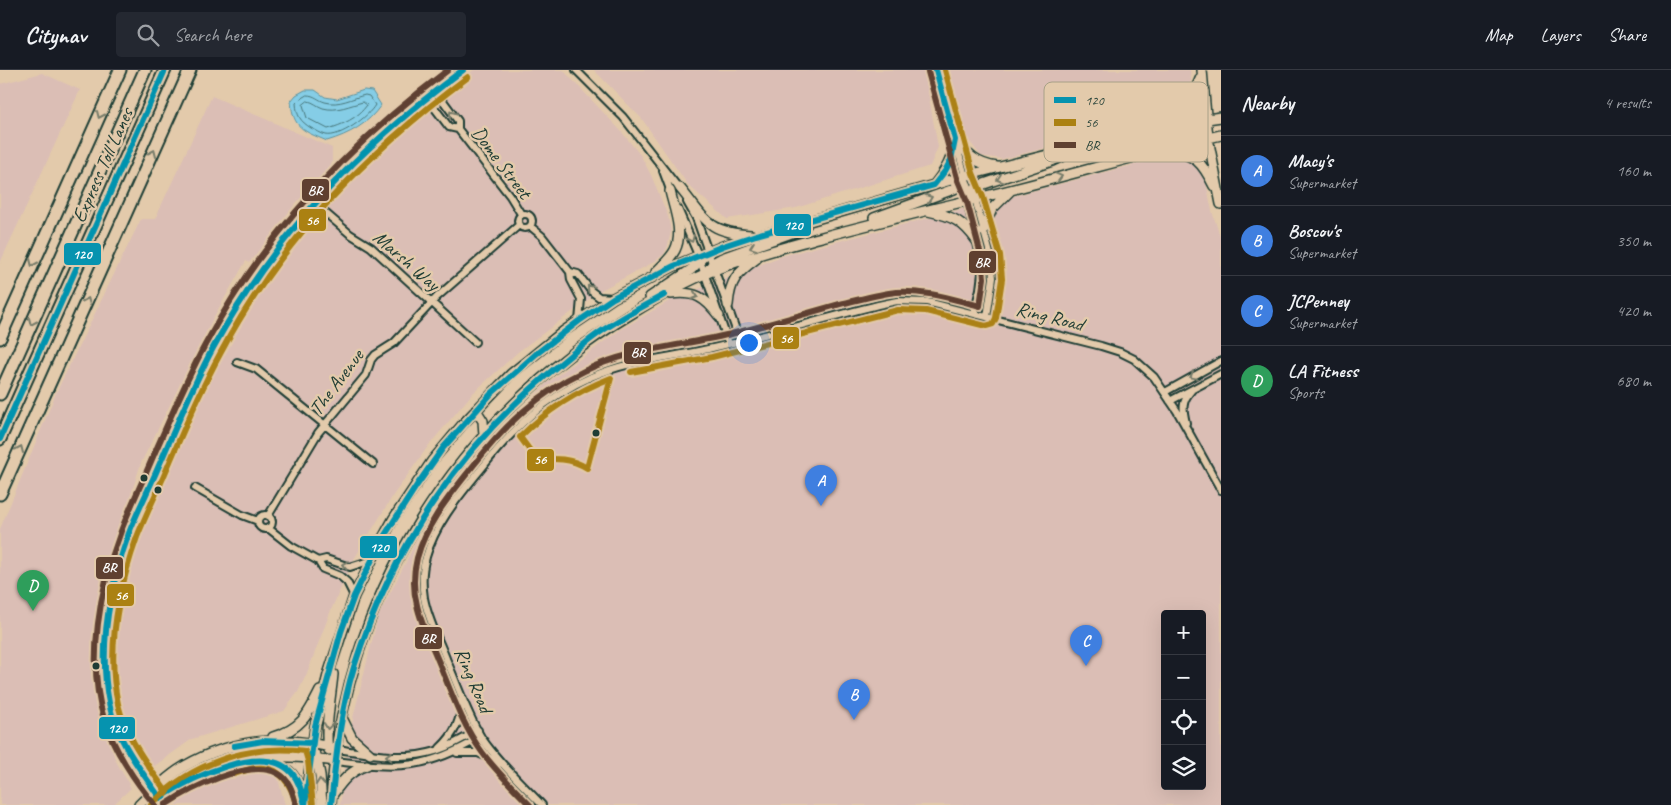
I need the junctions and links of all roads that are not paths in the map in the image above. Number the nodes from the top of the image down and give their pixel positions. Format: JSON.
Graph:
{"nodes":[{"id":1,"x":120,"y":70,"type":"edge"},
{"id":2,"x":145,"y":70,"type":"edge"},
{"id":3,"x":165,"y":70,"type":"edge"},
{"id":4,"x":190,"y":70,"type":"edge"},
{"id":5,"x":463,"y":70,"type":"edge"},
{"id":6,"x":576,"y":70,"type":"edge"},
{"id":7,"x":936,"y":70,"type":"edge"},
{"id":8,"x":438,"y":89,"type":"junction"},
{"id":9,"x":427,"y":98,"type":"junction"},
{"id":10,"x":1221,"y":117,"type":"edge"},
{"id":11,"x":1208,"y":120,"type":"edge"},
{"id":12,"x":458,"y":129,"type":"junction"},
{"id":13,"x":1221,"y":135,"type":"edge"},
{"id":14,"x":1208,"y":138,"type":"joint"},
{"id":15,"x":955,"y":140,"type":"junction"},
{"id":16,"x":1044,"y":157,"type":"edge"},
{"id":17,"x":1049,"y":162,"type":"edge"},
{"id":18,"x":1115,"y":162,"type":"edge"},
{"id":19,"x":1199,"y":162,"type":"edge"},
{"id":20,"x":662,"y":168,"type":"junction"},
{"id":21,"x":1002,"y":168,"type":"junction"},
{"id":22,"x":965,"y":176,"type":"junction"},
{"id":23,"x":934,"y":185,"type":"junction"},
{"id":24,"x":680,"y":188,"type":"junction"},
{"id":25,"x":1012,"y":189,"type":"junction"},
{"id":26,"x":670,"y":191,"type":"junction"},
{"id":27,"x":971,"y":197,"type":"junction"},
{"id":28,"x":1220,"y":199,"type":"edge"},
{"id":29,"x":315,"y":204,"type":"junction"},
{"id":30,"x":925,"y":210,"type":"junction"},
{"id":31,"x":521,"y":214,"type":"junction"},
{"id":32,"x":813,"y":219,"type":"junction"},
{"id":33,"x":519,"y":225,"type":"junction"},
{"id":34,"x":530,"y":226,"type":"junction"},
{"id":35,"x":983,"y":231,"type":"junction"},
{"id":36,"x":756,"y":235,"type":"junction"},
{"id":37,"x":817,"y":238,"type":"junction"},
{"id":38,"x":976,"y":241,"type":"junction"},
{"id":39,"x":708,"y":251,"type":"junction"},
{"id":40,"x":764,"y":253,"type":"junction"},
{"id":41,"x":699,"y":258,"type":"junction"},
{"id":42,"x":714,"y":266,"type":"junction"},
{"id":43,"x":570,"y":272,"type":"junction"},
{"id":44,"x":705,"y":274,"type":"junction"},
{"id":45,"x":649,"y":279,"type":"junction"},
{"id":46,"x":663,"y":295,"type":"junction"},
{"id":47,"x":613,"y":298,"type":"junction"},
{"id":48,"x":431,"y":303,"type":"junction"},
{"id":49,"x":728,"y":305,"type":"junction"},
{"id":50,"x":974,"y":314,"type":"junction"},
{"id":51,"x":719,"y":316,"type":"junction"},
{"id":52,"x":987,"y":317,"type":"junction"},
{"id":53,"x":579,"y":321,"type":"junction"},
{"id":54,"x":614,"y":324,"type":"junction"},
{"id":55,"x":0,"y":338,"type":"edge"},
{"id":56,"x":740,"y":341,"type":"junction"},
{"id":57,"x":475,"y":342,"type":"dead end"},
{"id":58,"x":729,"y":344,"type":"junction"},
{"id":59,"x":1221,"y":361,"type":"edge"},
{"id":60,"x":237,"y":362,"type":"dead end"},
{"id":61,"x":1221,"y":374,"type":"edge"},
{"id":62,"x":1195,"y":387,"type":"junction"},
{"id":63,"x":1165,"y":392,"type":"junction"},
{"id":64,"x":0,"y":394,"type":"edge"},
{"id":65,"x":1170,"y":401,"type":"junction"},
{"id":66,"x":476,"y":410,"type":"junction"},
{"id":67,"x":324,"y":425,"type":"junction"},
{"id":68,"x":1189,"y":432,"type":"junction"},
{"id":69,"x":484,"y":435,"type":"junction"},
{"id":70,"x":0,"y":439,"type":"edge"},
{"id":71,"x":373,"y":464,"type":"dead end"},
{"id":72,"x":195,"y":488,"type":"dead end"},
{"id":73,"x":1221,"y":490,"type":"edge"},
{"id":74,"x":0,"y":494,"type":"edge"},
{"id":75,"x":268,"y":516,"type":"junction"},
{"id":76,"x":258,"y":521,"type":"junction"},
{"id":77,"x":268,"y":528,"type":"junction"},
{"id":78,"x":372,"y":560,"type":"junction"},
{"id":79,"x":318,"y":561,"type":"junction"},
{"id":80,"x":354,"y":596,"type":"junction"},
{"id":81,"x":334,"y":660,"type":"junction"},
{"id":82,"x":328,"y":675,"type":"junction"},
{"id":83,"x":462,"y":696,"type":"junction"},
{"id":84,"x":342,"y":716,"type":"junction"},
{"id":85,"x":480,"y":733,"type":"junction"},
{"id":86,"x":259,"y":741,"type":"junction"},
{"id":87,"x":312,"y":743,"type":"junction"},
{"id":88,"x":326,"y":746,"type":"junction"},
{"id":89,"x":337,"y":749,"type":"junction"},
{"id":90,"x":437,"y":751,"type":"junction"},
{"id":91,"x":370,"y":754,"type":"junction"},
{"id":92,"x":451,"y":754,"type":"junction"},
{"id":93,"x":262,"y":759,"type":"junction"},
{"id":94,"x":314,"y":759,"type":"junction"},
{"id":95,"x":335,"y":761,"type":"junction"},
{"id":96,"x":503,"y":764,"type":"junction"},
{"id":97,"x":367,"y":765,"type":"junction"},
{"id":98,"x":154,"y":790,"type":"junction"},
{"id":99,"x":331,"y":801,"type":"edge"},
{"id":100,"x":156,"y":802,"type":"edge"},
{"id":101,"x":305,"y":804,"type":"edge"},
{"id":102,"x":139,"y":805,"type":"edge"},
{"id":103,"x":322,"y":805,"type":"edge"},
{"id":104,"x":542,"y":805,"type":"edge"}],
"edges":[{"from":1,"to":55,"type":"highway","one_way":true},
{"from":2,"to":64,"type":"highway","name":"Express Toll Lanes","one_way":true},
{"from":3,"to":70,"type":"highway","name":"Express Toll Lanes"},
{"from":74,"to":4,"type":"highway","one_way":true},
{"from":5,"to":8,"type":"street"},
{"from":6,"to":20,"type":"street"},
{"from":7,"to":15,"type":"street"},
{"from":8,"to":9,"type":"street"},
{"from":12,"to":8,"type":"street","name":"Dome Street","one_way":true},
{"from":9,"to":12,"type":"street","name":"Dome Street"},
{"from":9,"to":29,"type":"street"},
{"from":10,"to":11,"type":"main road"},
{"from":12,"to":31,"type":"street","name":"Dome Street"},
{"from":13,"to":14,"type":"main road"},
{"from":14,"to":28,"type":"main road"},
{"from":15,"to":21,"type":"main road"},
{"from":15,"to":22,"type":"street"},
{"from":15,"to":23,"type":"main road"},
{"from":16,"to":21,"type":"main road"},
{"from":17,"to":27,"type":"main road","one_way":true},
{"from":25,"to":18,"type":"main road","one_way":true},
{"from":19,"to":28,"type":"main road"},
{"from":20,"to":24,"type":"street"},
{"from":20,"to":26,"type":"street"},
{"from":21,"to":22,"type":"main road"},
{"from":22,"to":23,"type":"main road"},
{"from":22,"to":27,"type":"street"},
{"from":22,"to":27,"type":"street"},
{"from":37,"to":22,"type":"main road","one_way":true},
{"from":23,"to":32,"type":"main road"},
{"from":24,"to":36,"type":"main road"},
{"from":24,"to":39,"type":"street"},
{"from":25,"to":27,"type":"main road"},
{"from":25,"to":35,"type":"main road"},
{"from":26,"to":41,"type":"street","one_way":true},
{"from":26,"to":45,"type":"main road"},
{"from":27,"to":30,"type":"main road"},
{"from":27,"to":35,"type":"street"},
{"from":27,"to":38,"type":"street"},
{"from":29,"to":48,"type":"street","name":"Marsh Way"},
{"from":29,"to":98,"type":"street"},
{"from":30,"to":37,"type":"main road"},
{"from":30,"to":38,"type":"main road"},
{"from":31,"to":33,"type":"street"},
{"from":31,"to":34,"type":"street"},
{"from":32,"to":36,"type":"main road"},
{"from":32,"to":42,"type":"main road","one_way":true},
{"from":33,"to":34,"type":"street"},
{"from":33,"to":48,"type":"street","name":"The Avenue"},
{"from":34,"to":43,"type":"street","name":"Dome Street"},
{"from":35,"to":52,"type":"street"},
{"from":36,"to":39,"type":"main road"},
{"from":37,"to":40,"type":"main road"},
{"from":38,"to":50,"type":"street"},
{"from":39,"to":41,"type":"main road"},
{"from":39,"to":42,"type":"street"},
{"from":40,"to":42,"type":"main road"},
{"from":40,"to":49,"type":"main road"},
{"from":41,"to":44,"type":"street"},
{"from":41,"to":45,"type":"main road"},
{"from":41,"to":54,"type":"main road"},
{"from":42,"to":44,"type":"main road"},
{"from":42,"to":49,"type":"street"},
{"from":47,"to":43,"type":"street","name":"Dome Street","one_way":true},
{"from":43,"to":53,"type":"street","name":"Dome Street"},
{"from":44,"to":46,"type":"main road"},
{"from":44,"to":51,"type":"street"},
{"from":45,"to":47,"type":"main road"},
{"from":46,"to":51,"type":"main road","one_way":true},
{"from":46,"to":54,"type":"main road"},
{"from":47,"to":53,"type":"main road"},
{"from":48,"to":57,"type":"street","name":"Marsh Way"},
{"from":48,"to":67,"type":"street","name":"The Avenue"},
{"from":49,"to":56,"type":"street"},
{"from":50,"to":52,"type":"street","name":"Ring Road"},
{"from":50,"to":56,"type":"street","name":"Ring Road"},
{"from":51,"to":58,"type":"street"},
{"from":52,"to":63,"type":"street","name":"Ring Road"},
{"from":53,"to":66,"type":"main road"},
{"from":54,"to":69,"type":"main road"},
{"from":56,"to":58,"type":"street","name":"Ring Road"},
{"from":58,"to":83,"type":"street","name":"Ring Road"},
{"from":59,"to":63,"type":"street","one_way":true},
{"from":60,"to":67,"type":"street"},
{"from":61,"to":62,"type":"street"},
{"from":62,"to":65,"type":"street"},
{"from":62,"to":68,"type":"street"},
{"from":63,"to":65,"type":"street","name":"Ring Road"},
{"from":65,"to":68,"type":"street","name":"Ring Road"},
{"from":66,"to":69,"type":"main road"},
{"from":66,"to":78,"type":"main road"},
{"from":67,"to":71,"type":"street"},
{"from":67,"to":75,"type":"street","name":"The Avenue"},
{"from":68,"to":73,"type":"street","name":"Ring Road"},
{"from":69,"to":84,"type":"main road"},
{"from":72,"to":76,"type":"street"},
{"from":75,"to":76,"type":"street"},
{"from":75,"to":77,"type":"street"},
{"from":76,"to":77,"type":"street"},
{"from":77,"to":79,"type":"street"},
{"from":78,"to":79,"type":"street","one_way":true},
{"from":78,"to":80,"type":"main road"},
{"from":79,"to":80,"type":"street"},
{"from":80,"to":81,"type":"main road"},
{"from":81,"to":82,"type":"main road"},
{"from":81,"to":88,"type":"main road","one_way":true},
{"from":82,"to":86,"type":"main road"},
{"from":82,"to":87,"type":"main road"},
{"from":83,"to":85,"type":"street","name":"Ring Road"},
{"from":83,"to":90,"type":"street"},
{"from":84,"to":89,"type":"main road"},
{"from":84,"to":91,"type":"main road"},
{"from":85,"to":90,"type":"street"},
{"from":85,"to":92,"type":"street"},
{"from":85,"to":96,"type":"street","name":"Ring Road"},
{"from":86,"to":87,"type":"main road"},
{"from":86,"to":98,"type":"main road"},
{"from":87,"to":88,"type":"main road"},
{"from":87,"to":94,"type":"main road"},
{"from":88,"to":89,"type":"main road"},
{"from":88,"to":95,"type":"main road"},
{"from":89,"to":91,"type":"street"},
{"from":89,"to":95,"type":"main road"},
{"from":90,"to":91,"type":"street","one_way":true},
{"from":92,"to":96,"type":"street"},
{"from":92,"to":97,"type":"street"},
{"from":93,"to":94,"type":"main road"},
{"from":93,"to":100,"type":"main road"},
{"from":93,"to":101,"type":"main road"},
{"from":94,"to":95,"type":"main road"},
{"from":94,"to":101,"type":"main road"},
{"from":103,"to":94,"type":"main road","one_way":true},
{"from":95,"to":97,"type":"street"},
{"from":95,"to":99,"type":"main road"},
{"from":96,"to":104,"type":"street","name":"Ring Road"},
{"from":97,"to":99,"type":"main road"},
{"from":98,"to":100,"type":"street"},
{"from":98,"to":102,"type":"main road"}]}
